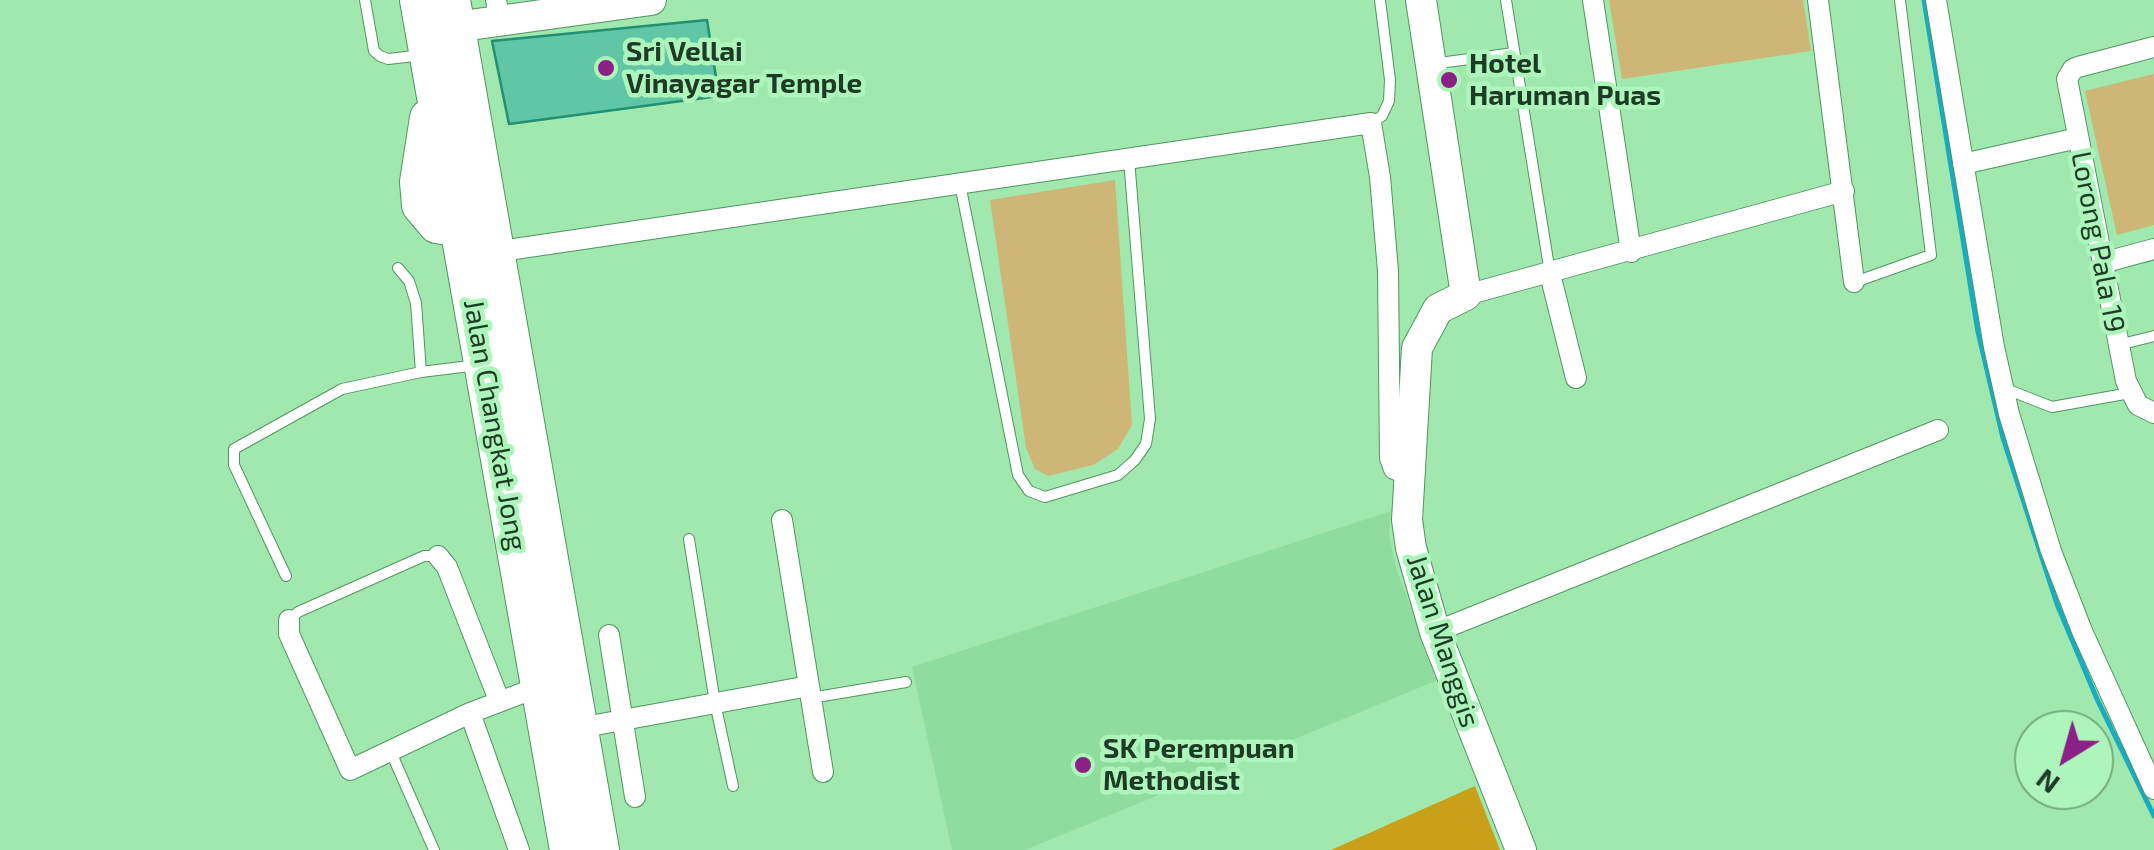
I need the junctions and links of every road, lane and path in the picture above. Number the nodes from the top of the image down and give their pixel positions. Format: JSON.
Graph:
{"nodes":[{"id":1,"x":365,"y":0,"type":"edge"},
{"id":2,"x":419,"y":0,"type":"edge"},
{"id":3,"x":651,"y":0,"type":"edge"},
{"id":4,"x":1380,"y":0,"type":"edge"},
{"id":5,"x":1421,"y":0,"type":"edge"},
{"id":6,"x":1506,"y":0,"type":"edge"},
{"id":7,"x":1594,"y":0,"type":"edge"},
{"id":8,"x":1818,"y":0,"type":"edge"},
{"id":9,"x":1900,"y":0,"type":"edge"},
{"id":10,"x":1936,"y":0,"type":"edge"},
{"id":11,"x":590,"y":4,"type":"edge"},
{"id":12,"x":498,"y":10,"type":"edge"},
{"id":13,"x":453,"y":14,"type":"edge"},
{"id":14,"x":2154,"y":47,"type":"edge"},
{"id":15,"x":1514,"y":53,"type":"junction"},
{"id":16,"x":1431,"y":64,"type":"junction"},
{"id":17,"x":431,"y":72,"type":"junction"},
{"id":18,"x":1371,"y":123,"type":"junction"},
{"id":19,"x":2078,"y":138,"type":"junction"},
{"id":20,"x":476,"y":150,"type":"junction"},
{"id":21,"x":1129,"y":158,"type":"junction"},
{"id":22,"x":1963,"y":164,"type":"junction"},
{"id":23,"x":959,"y":182,"type":"junction"},
{"id":24,"x":1844,"y":191,"type":"junction"},
{"id":25,"x":458,"y":222,"type":"junction"},
{"id":26,"x":2154,"y":249,"type":"edge"},
{"id":27,"x":494,"y":252,"type":"junction"},
{"id":28,"x":1631,"y":252,"type":"junction"},
{"id":29,"x":2102,"y":263,"type":"junction"},
{"id":30,"x":398,"y":268,"type":"dead end"},
{"id":31,"x":1550,"y":274,"type":"junction"},
{"id":32,"x":1854,"y":282,"type":"joint"},
{"id":33,"x":1466,"y":295,"type":"junction"},
{"id":34,"x":2154,"y":336,"type":"edge"},
{"id":35,"x":2118,"y":345,"type":"junction"},
{"id":36,"x":484,"y":365,"type":"junction"},
{"id":37,"x":421,"y":372,"type":"junction"},
{"id":38,"x":1576,"y":378,"type":"dead end"},
{"id":39,"x":2004,"y":388,"type":"junction"},
{"id":40,"x":2130,"y":393,"type":"junction"},
{"id":41,"x":2152,"y":413,"type":"edge"},
{"id":42,"x":1938,"y":430,"type":"dead end"},
{"id":43,"x":1409,"y":474,"type":"junction"},
{"id":44,"x":782,"y":520,"type":"dead end"},
{"id":45,"x":689,"y":540,"type":"dead end"},
{"id":46,"x":438,"y":556,"type":"joint"},
{"id":47,"x":286,"y":576,"type":"dead end"},
{"id":48,"x":289,"y":620,"type":"joint"},
{"id":49,"x":1435,"y":632,"type":"junction"},
{"id":50,"x":610,"y":635,"type":"dead end"},
{"id":51,"x":906,"y":682,"type":"dead end"},
{"id":52,"x":542,"y":686,"type":"junction"},
{"id":53,"x":811,"y":692,"type":"junction"},
{"id":54,"x":500,"y":700,"type":"junction"},
{"id":55,"x":715,"y":703,"type":"junction"},
{"id":56,"x":470,"y":713,"type":"junction"},
{"id":57,"x":624,"y":719,"type":"junction"},
{"id":58,"x":580,"y":728,"type":"junction"},
{"id":59,"x":390,"y":750,"type":"junction"},
{"id":60,"x":823,"y":772,"type":"dead end"},
{"id":61,"x":732,"y":786,"type":"dead end"},
{"id":62,"x":2154,"y":789,"type":"edge"},
{"id":63,"x":635,"y":797,"type":"dead end"},
{"id":64,"x":434,"y":850,"type":"edge"},
{"id":65,"x":520,"y":850,"type":"edge"},
{"id":66,"x":570,"y":850,"type":"edge"},
{"id":67,"x":600,"y":850,"type":"edge"},
{"id":68,"x":1521,"y":850,"type":"edge"}],
"edges":[{"from":1,"to":17,"type":"lane"},
{"from":2,"to":17,"type":"highway"},
{"from":3,"to":11,"type":"street"},
{"from":4,"to":18,"type":"lane"},
{"from":5,"to":16,"type":"street"},
{"from":6,"to":15,"type":"lane"},
{"from":7,"to":28,"type":"street"},
{"from":8,"to":24,"type":"street"},
{"from":9,"to":32,"type":"lane"},
{"from":10,"to":22,"type":"street"},
{"from":11,"to":12,"type":"street"},
{"from":12,"to":13,"type":"street"},
{"from":13,"to":20,"type":"highway","name":"Jalan Changkat Jong"},
{"from":14,"to":19,"type":"street","name":"Lorong Pala 19"},
{"from":15,"to":16,"type":"lane"},
{"from":15,"to":31,"type":"lane"},
{"from":16,"to":33,"type":"street"},
{"from":17,"to":25,"type":"highway"},
{"from":18,"to":21,"type":"street"},
{"from":18,"to":43,"type":"street"},
{"from":19,"to":22,"type":"street"},
{"from":19,"to":29,"type":"street","name":"Lorong Pala 19"},
{"from":20,"to":25,"type":"highway"},
{"from":20,"to":27,"type":"highway","name":"Jalan Changkat Jong"},
{"from":21,"to":23,"type":"street"},
{"from":21,"to":23,"type":"lane"},
{"from":22,"to":39,"type":"street"},
{"from":23,"to":27,"type":"street"},
{"from":24,"to":28,"type":"street"},
{"from":24,"to":32,"type":"street"},
{"from":25,"to":36,"type":"highway","name":"Jalan Changkat Jong"},
{"from":26,"to":29,"type":"street"},
{"from":27,"to":58,"type":"highway","name":"Jalan Changkat Jong"},
{"from":28,"to":31,"type":"street"},
{"from":29,"to":35,"type":"street","name":"Lorong Pala 19"},
{"from":30,"to":37,"type":"lane"},
{"from":31,"to":33,"type":"street"},
{"from":31,"to":38,"type":"street"},
{"from":33,"to":43,"type":"street","name":"Jalan Manggis"},
{"from":34,"to":35,"type":"lane"},
{"from":35,"to":40,"type":"street","name":"Lorong Pala 19"},
{"from":36,"to":37,"type":"lane"},
{"from":36,"to":52,"type":"highway","name":"Jalan Changkat Jong"},
{"from":37,"to":47,"type":"lane"},
{"from":39,"to":40,"type":"lane"},
{"from":39,"to":62,"type":"street"},
{"from":40,"to":41,"type":"street"},
{"from":42,"to":49,"type":"street"},
{"from":43,"to":49,"type":"street","name":"Jalan Manggis"},
{"from":44,"to":53,"type":"street"},
{"from":45,"to":55,"type":"lane"},
{"from":46,"to":48,"type":"lane"},
{"from":46,"to":54,"type":"street"},
{"from":48,"to":59,"type":"street"},
{"from":49,"to":68,"type":"street","name":"Jalan Manggis"},
{"from":50,"to":57,"type":"street"},
{"from":51,"to":53,"type":"lane"},
{"from":52,"to":54,"type":"street"},
{"from":52,"to":66,"type":"highway","name":"Jalan Changkat Jong"},
{"from":53,"to":55,"type":"street"},
{"from":53,"to":60,"type":"street"},
{"from":54,"to":56,"type":"street"},
{"from":55,"to":57,"type":"street"},
{"from":55,"to":61,"type":"lane"},
{"from":56,"to":59,"type":"street"},
{"from":56,"to":65,"type":"street"},
{"from":57,"to":58,"type":"street"},
{"from":57,"to":63,"type":"street"},
{"from":58,"to":67,"type":"highway","name":"Jalan Changkat Jong"},
{"from":59,"to":64,"type":"lane"}]}
